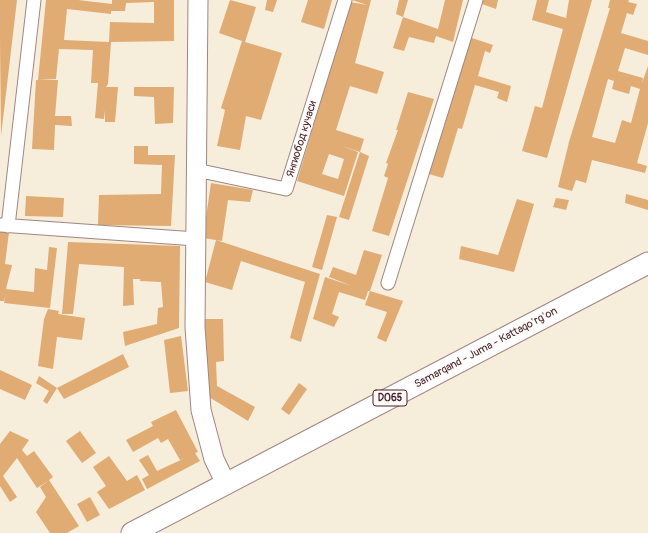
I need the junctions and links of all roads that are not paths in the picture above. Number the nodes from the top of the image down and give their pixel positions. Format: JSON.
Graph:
{"nodes":[{"id":1,"x":34,"y":0,"type":"edge"},
{"id":2,"x":198,"y":0,"type":"edge"},
{"id":3,"x":345,"y":0,"type":"edge"},
{"id":4,"x":476,"y":0,"type":"edge"},
{"id":5,"x":196,"y":170,"type":"junction"},
{"id":6,"x":4,"y":226,"type":"edge"},
{"id":7,"x":196,"y":239,"type":"junction"},
{"id":8,"x":648,"y":263,"type":"edge"},
{"id":9,"x":388,"y":283,"type":"dead end"},
{"id":10,"x":226,"y":484,"type":"junction"},
{"id":11,"x":132,"y":533,"type":"edge"}],
"edges":[{"from":1,"to":6,"type":"street"},
{"from":2,"to":5,"type":"street"},
{"from":3,"to":5,"type":"street","name":"Янгиобод кучаси"},
{"from":4,"to":9,"type":"street"},
{"from":5,"to":7,"type":"street"},
{"from":6,"to":7,"type":"street"},
{"from":7,"to":10,"type":"street"},
{"from":8,"to":10,"type":"main road","name":"Samarqand - Juma - Kattaqo‘rg‘on","number":"D065"},
{"from":10,"to":11,"type":"main road","name":"Samarqand - Juma - Kattaqo‘rg‘on","number":"D065"}]}
